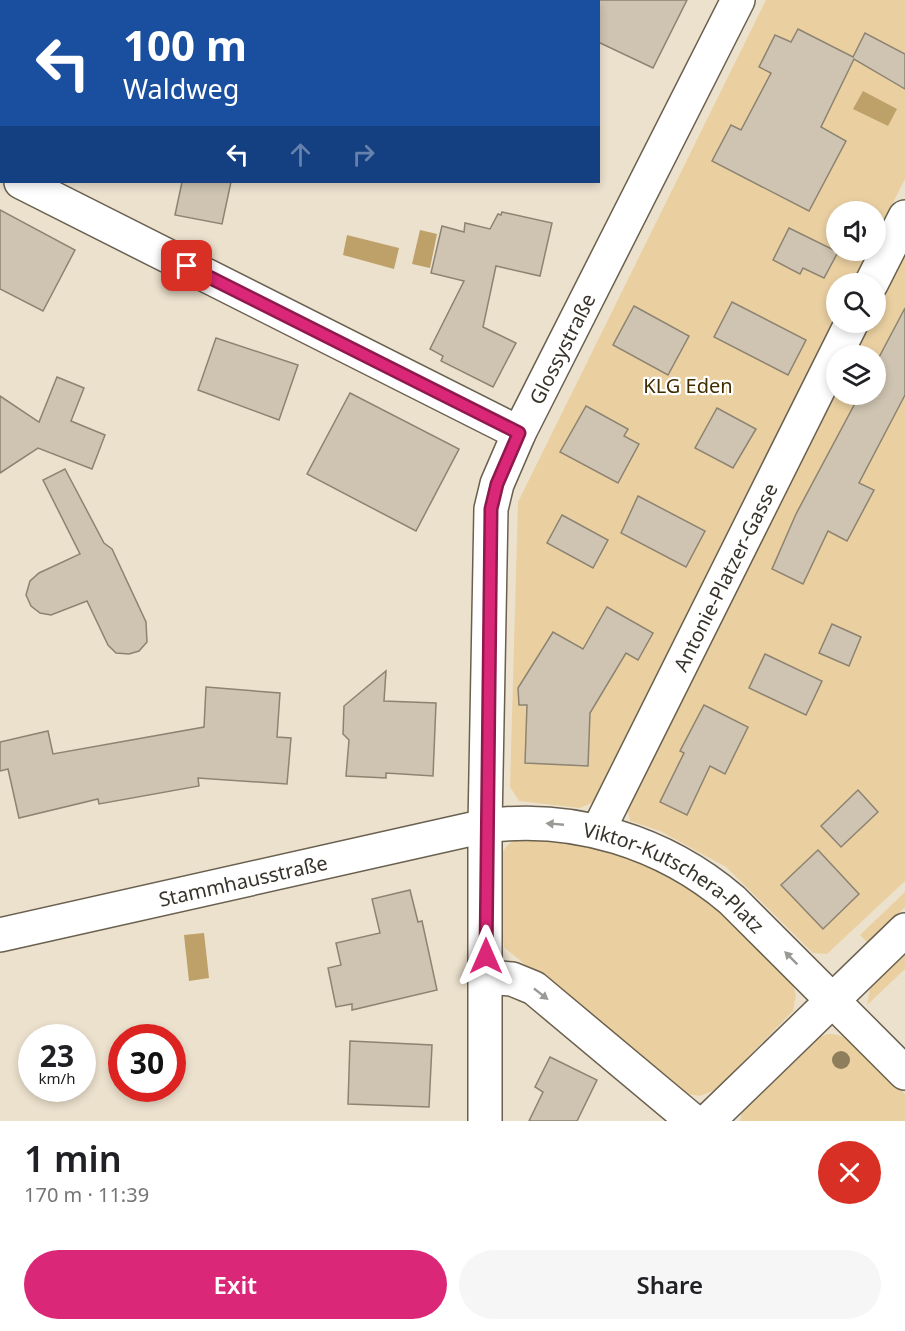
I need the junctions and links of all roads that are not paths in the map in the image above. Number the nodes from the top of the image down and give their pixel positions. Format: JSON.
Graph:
{"nodes":[{"id":1,"x":738,"y":0,"type":"edge"},
{"id":2,"x":23,"y":183,"type":"edge"},
{"id":3,"x":905,"y":217,"type":"edge"},
{"id":4,"x":877,"y":273,"type":"edge"},
{"id":5,"x":847,"y":333,"type":"edge"},
{"id":6,"x":519,"y":433,"type":"junction"},
{"id":7,"x":485,"y":826,"type":"junction"},
{"id":8,"x":598,"y":831,"type":"junction"},
{"id":9,"x":905,"y":930,"type":"edge"},
{"id":10,"x":0,"y":935,"type":"edge"},
{"id":11,"x":486,"y":977,"type":"junction"},
{"id":12,"x":833,"y":999,"type":"junction"},
{"id":13,"x":905,"y":1073,"type":"edge"},
{"id":14,"x":485,"y":1121,"type":"edge"},
{"id":15,"x":693,"y":1121,"type":"edge"},
{"id":16,"x":708,"y":1121,"type":"edge"}],
"edges":[{"from":1,"to":6,"type":"street","name":"Glossystraße"},
{"from":2,"to":6,"type":"street"},
{"from":3,"to":4,"type":"street"},
{"from":5,"to":8,"type":"street","name":"Antonie-Platzer-Gasse"},
{"from":6,"to":7,"type":"street","name":"Glossystraße"},
{"from":8,"to":7,"type":"street","name":"Viktor-Kutschera-Platz","one_way":true},
{"from":7,"to":10,"type":"street","name":"Stammhausstraße"},
{"from":7,"to":11,"type":"street","name":"Glossystraße"},
{"from":12,"to":8,"type":"street","name":"Viktor-Kutschera-Platz","one_way":true},
{"from":9,"to":12,"type":"street"},
{"from":11,"to":14,"type":"street","name":"Glossystraße"},
{"from":11,"to":15,"type":"street","one_way":true},
{"from":12,"to":13,"type":"street","name":"Viktor-Kutschera-Platz"},
{"from":12,"to":16,"type":"street"}]}
